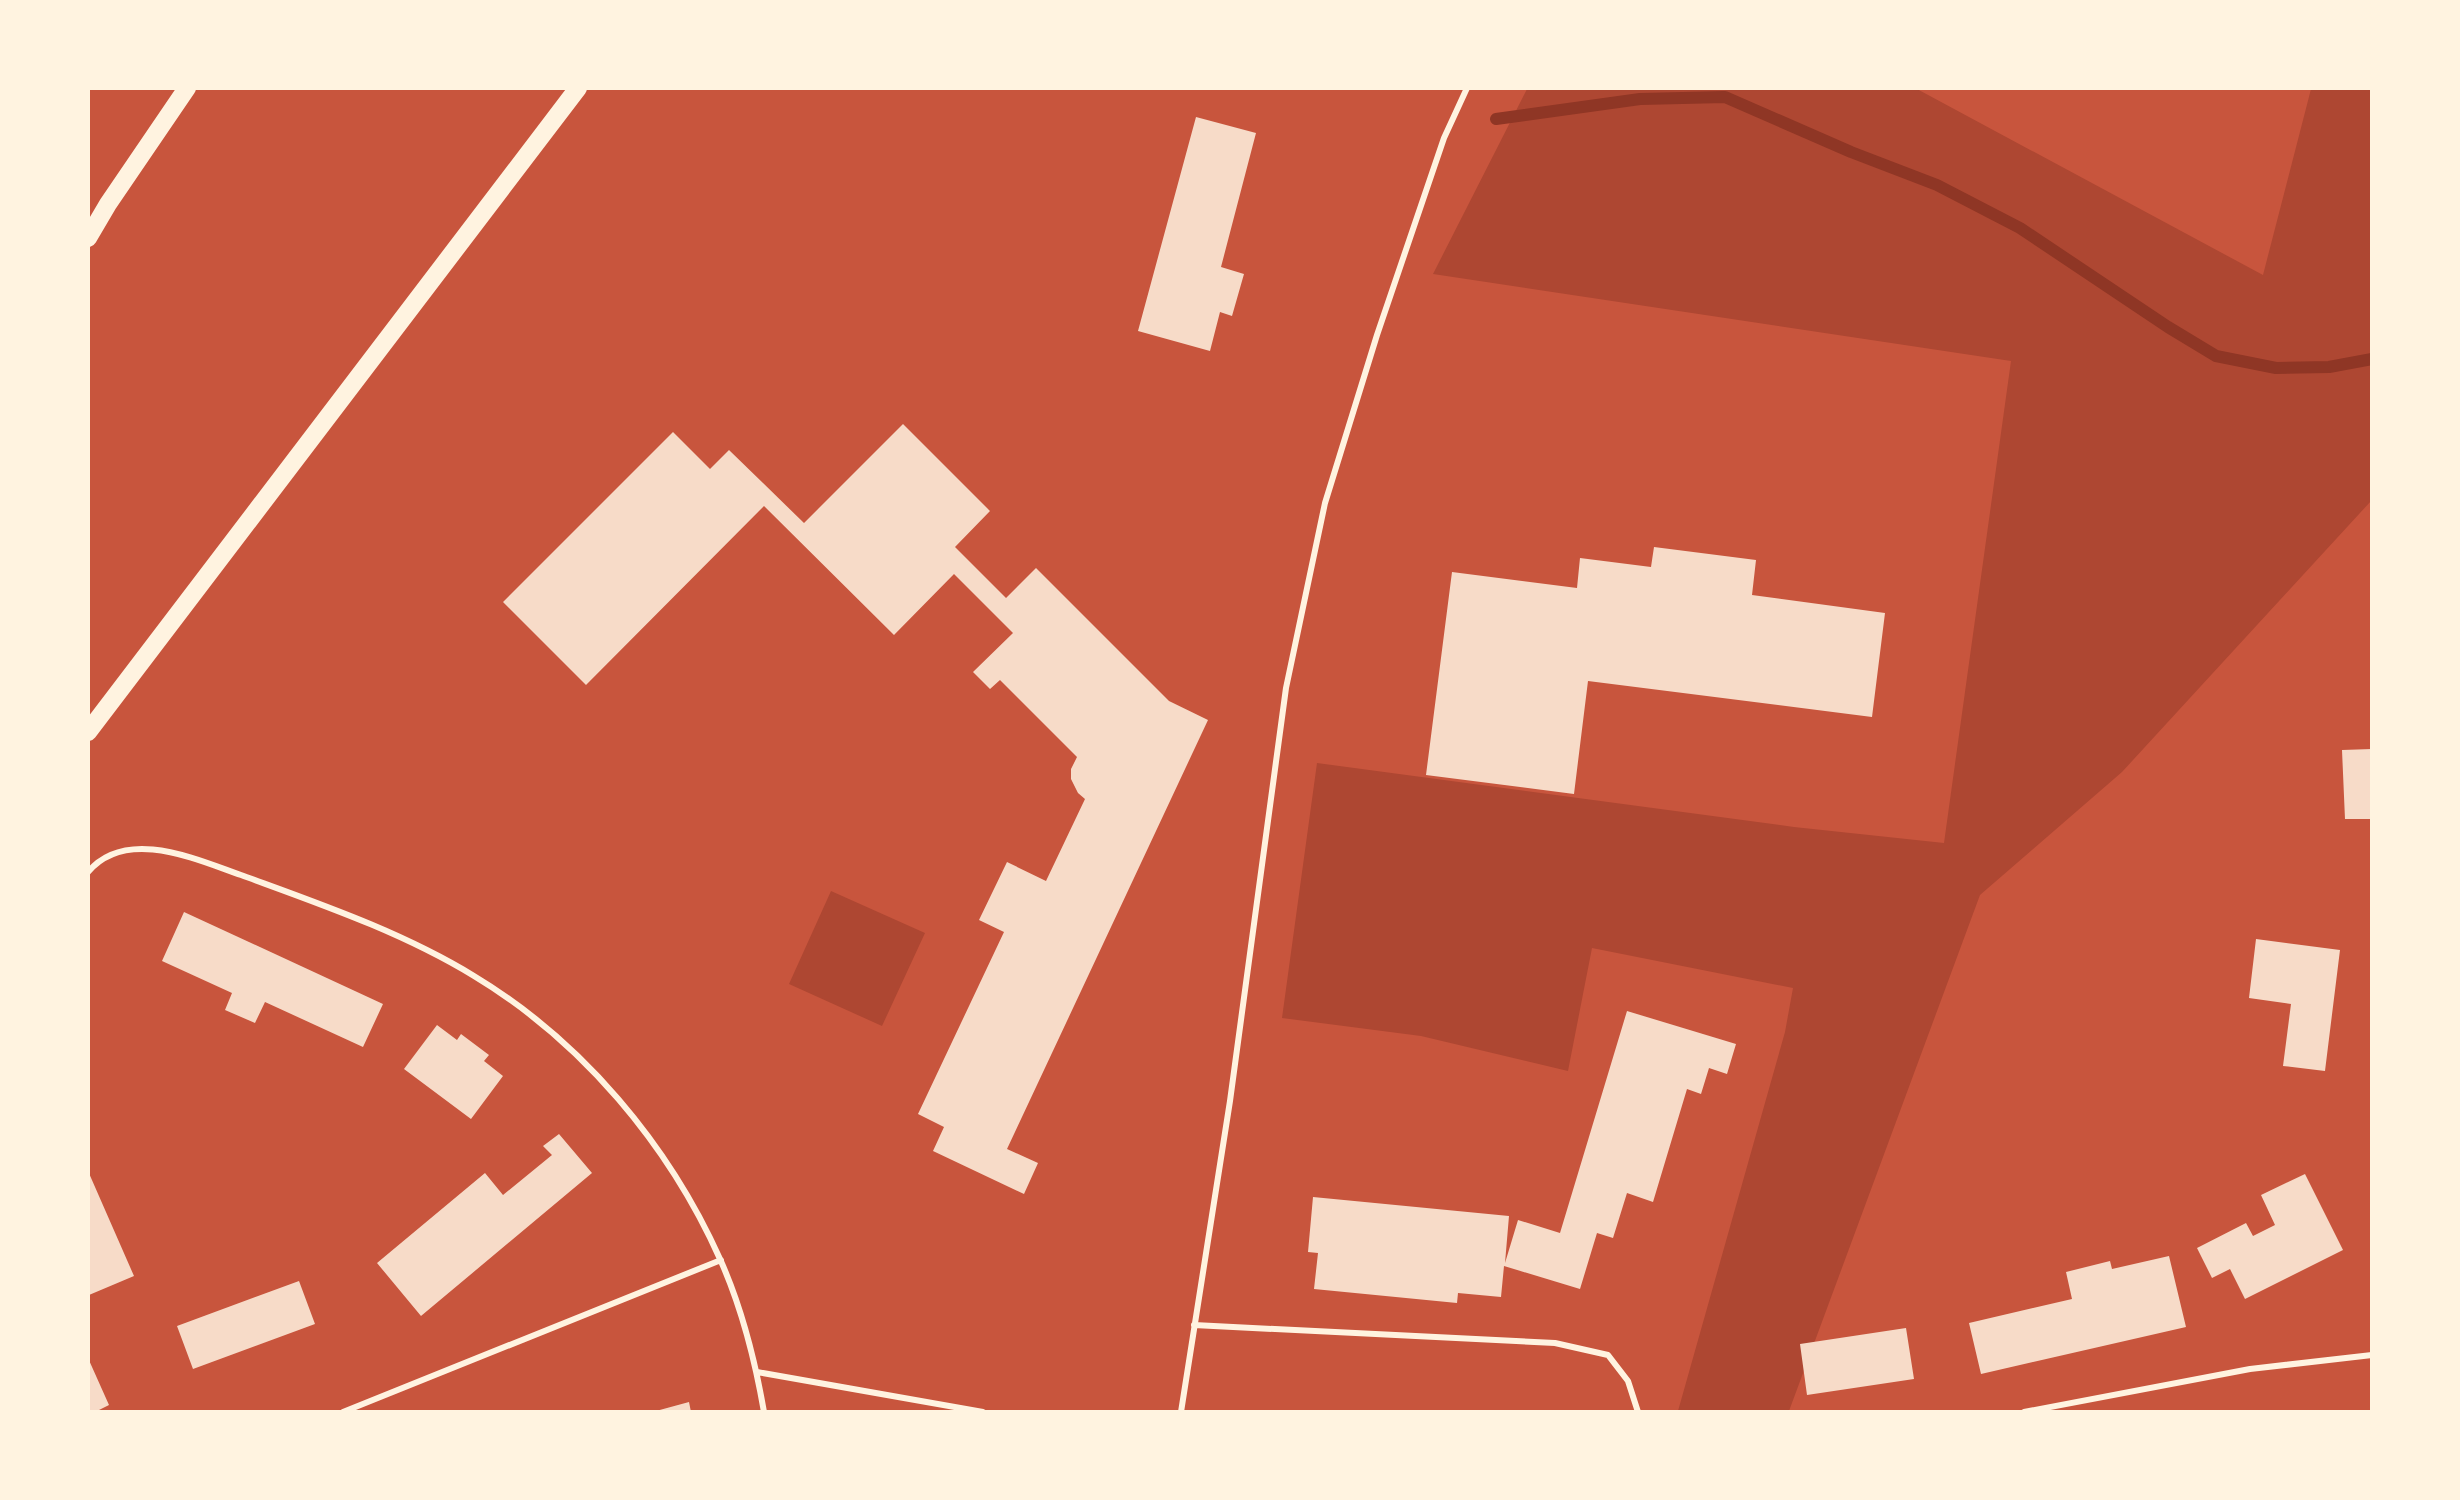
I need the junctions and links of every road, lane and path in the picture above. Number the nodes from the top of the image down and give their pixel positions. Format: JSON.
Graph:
{"nodes":[{"id":1,"x":186,"y":88,"type":"edge"},
{"id":2,"x":578,"y":88,"type":"edge"},
{"id":3,"x":1467,"y":88,"type":"edge"},
{"id":4,"x":88,"y":238,"type":"edge"},
{"id":5,"x":88,"y":732,"type":"edge"},
{"id":6,"x":88,"y":872,"type":"edge"},
{"id":7,"x":721,"y":1260,"type":"junction"},
{"id":8,"x":1194,"y":1325,"type":"junction"},
{"id":9,"x":2372,"y":1355,"type":"edge"},
{"id":10,"x":757,"y":1372,"type":"junction"},
{"id":11,"x":2067,"y":1404,"type":"junction"},
{"id":12,"x":343,"y":1412,"type":"edge"},
{"id":13,"x":764,"y":1412,"type":"edge"},
{"id":14,"x":983,"y":1412,"type":"edge"},
{"id":15,"x":1181,"y":1412,"type":"edge"},
{"id":16,"x":1638,"y":1412,"type":"edge"},
{"id":17,"x":2024,"y":1412,"type":"edge"},
{"id":18,"x":2068,"y":1412,"type":"edge"}],
"edges":[{"from":1,"to":4,"type":"highway"},
{"from":2,"to":5,"type":"highway"},
{"from":3,"to":8,"type":"street"},
{"from":6,"to":7,"type":"street"},
{"from":7,"to":10,"type":"street"},
{"from":7,"to":12,"type":"street"},
{"from":8,"to":15,"type":"street"},
{"from":8,"to":16,"type":"street"},
{"from":9,"to":11,"type":"street"},
{"from":10,"to":13,"type":"street"},
{"from":10,"to":14,"type":"street"},
{"from":11,"to":17,"type":"street"},
{"from":11,"to":18,"type":"street"}]}
